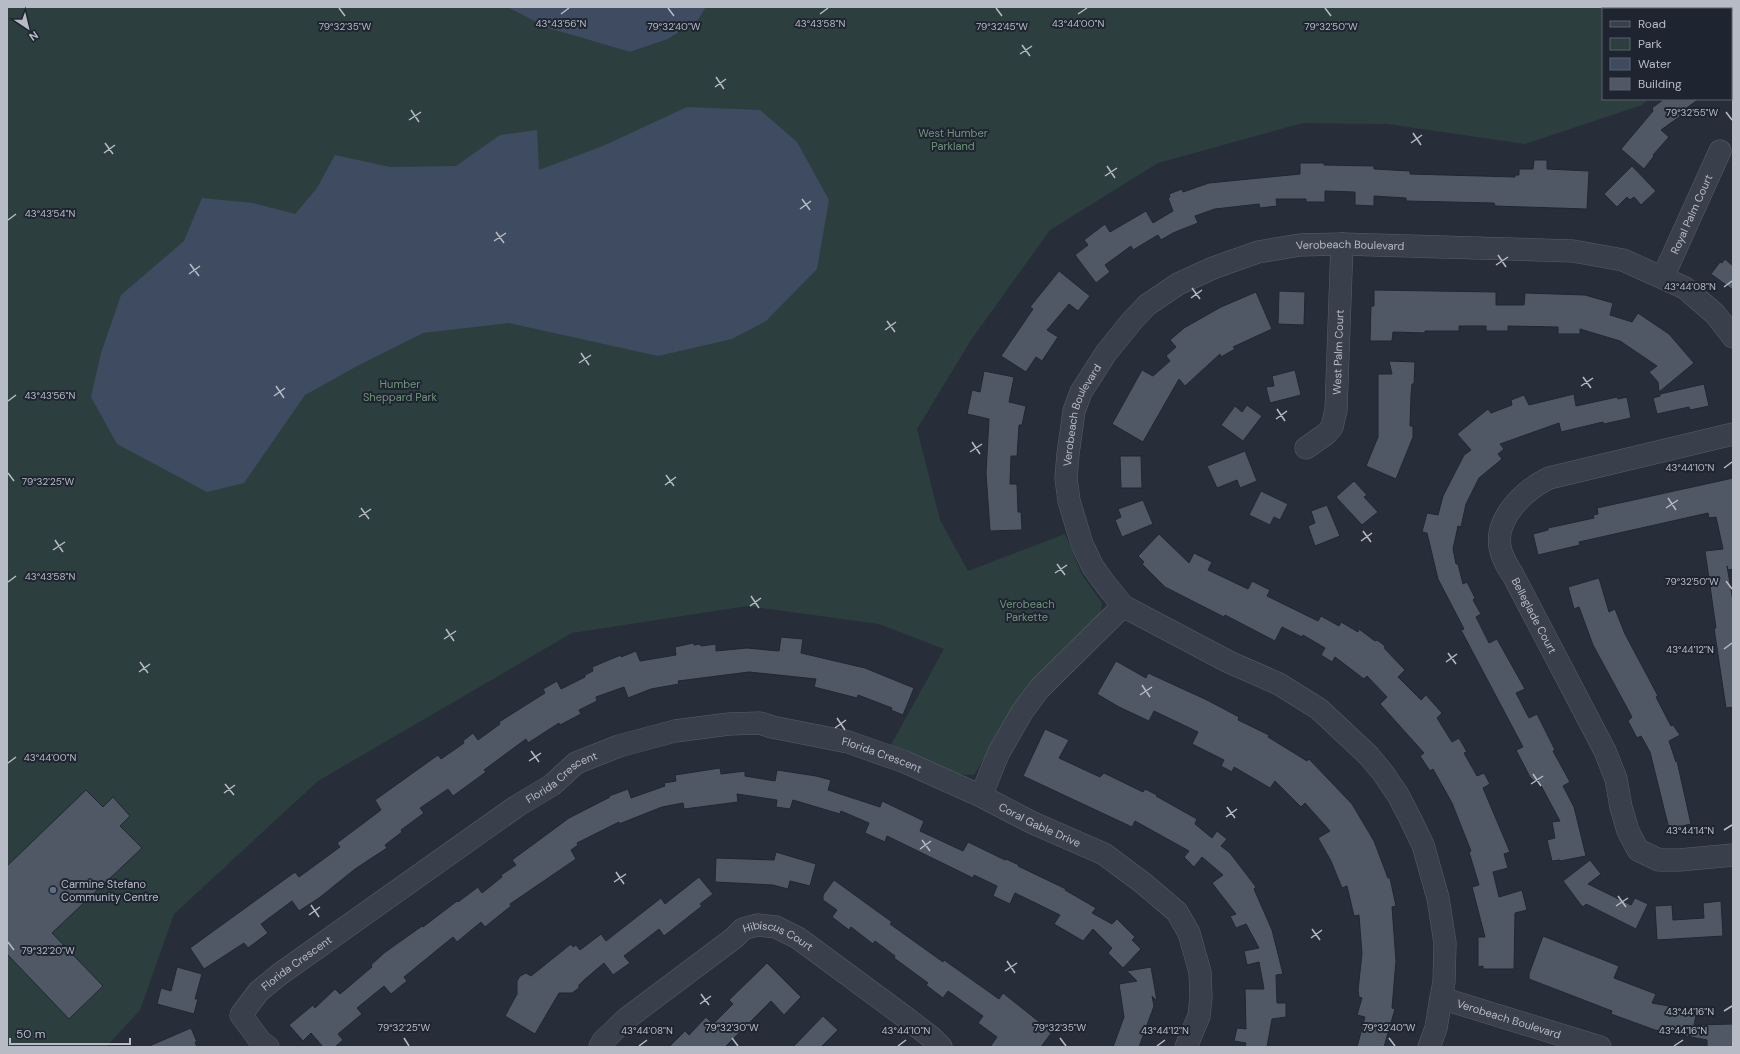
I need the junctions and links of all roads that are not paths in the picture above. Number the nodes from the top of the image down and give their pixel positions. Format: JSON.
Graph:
{"nodes":[{"id":1,"x":1720,"y":151,"type":"dead end"},
{"id":2,"x":1342,"y":244,"type":"junction"},
{"id":3,"x":1663,"y":277,"type":"junction"},
{"id":4,"x":1733,"y":337,"type":"edge"},
{"id":5,"x":1733,"y":434,"type":"edge"},
{"id":6,"x":1306,"y":448,"type":"dead end"},
{"id":7,"x":1123,"y":606,"type":"junction"},
{"id":8,"x":981,"y":796,"type":"junction"},
{"id":9,"x":1733,"y":855,"type":"edge"},
{"id":10,"x":1441,"y":998,"type":"junction"},
{"id":11,"x":268,"y":1047,"type":"edge"},
{"id":12,"x":600,"y":1047,"type":"edge"},
{"id":13,"x":941,"y":1047,"type":"edge"},
{"id":14,"x":1186,"y":1047,"type":"edge"},
{"id":15,"x":1430,"y":1047,"type":"edge"},
{"id":16,"x":1600,"y":1047,"type":"edge"}],
"edges":[{"from":1,"to":3,"type":"street","name":"Royal Palm Court"},
{"from":2,"to":3,"type":"street","name":"Verobeach Boulevard"},
{"from":2,"to":6,"type":"street","name":"West Palm Court"},
{"from":2,"to":7,"type":"street","name":"Verobeach Boulevard"},
{"from":3,"to":4,"type":"street","name":"Verobeach Boulevard"},
{"from":5,"to":9,"type":"street","name":"Belleglade Court"},
{"from":7,"to":8,"type":"street"},
{"from":7,"to":10,"type":"street","name":"Verobeach Boulevard"},
{"from":8,"to":11,"type":"street","name":"Florida Crescent"},
{"from":8,"to":14,"type":"street","name":"Coral Gable Drive"},
{"from":10,"to":15,"type":"street","name":"Verobeach Boulevard"},
{"from":10,"to":16,"type":"street","name":"Verobeach Boulevard"},
{"from":12,"to":13,"type":"street","name":"Hibiscus Court"}]}
